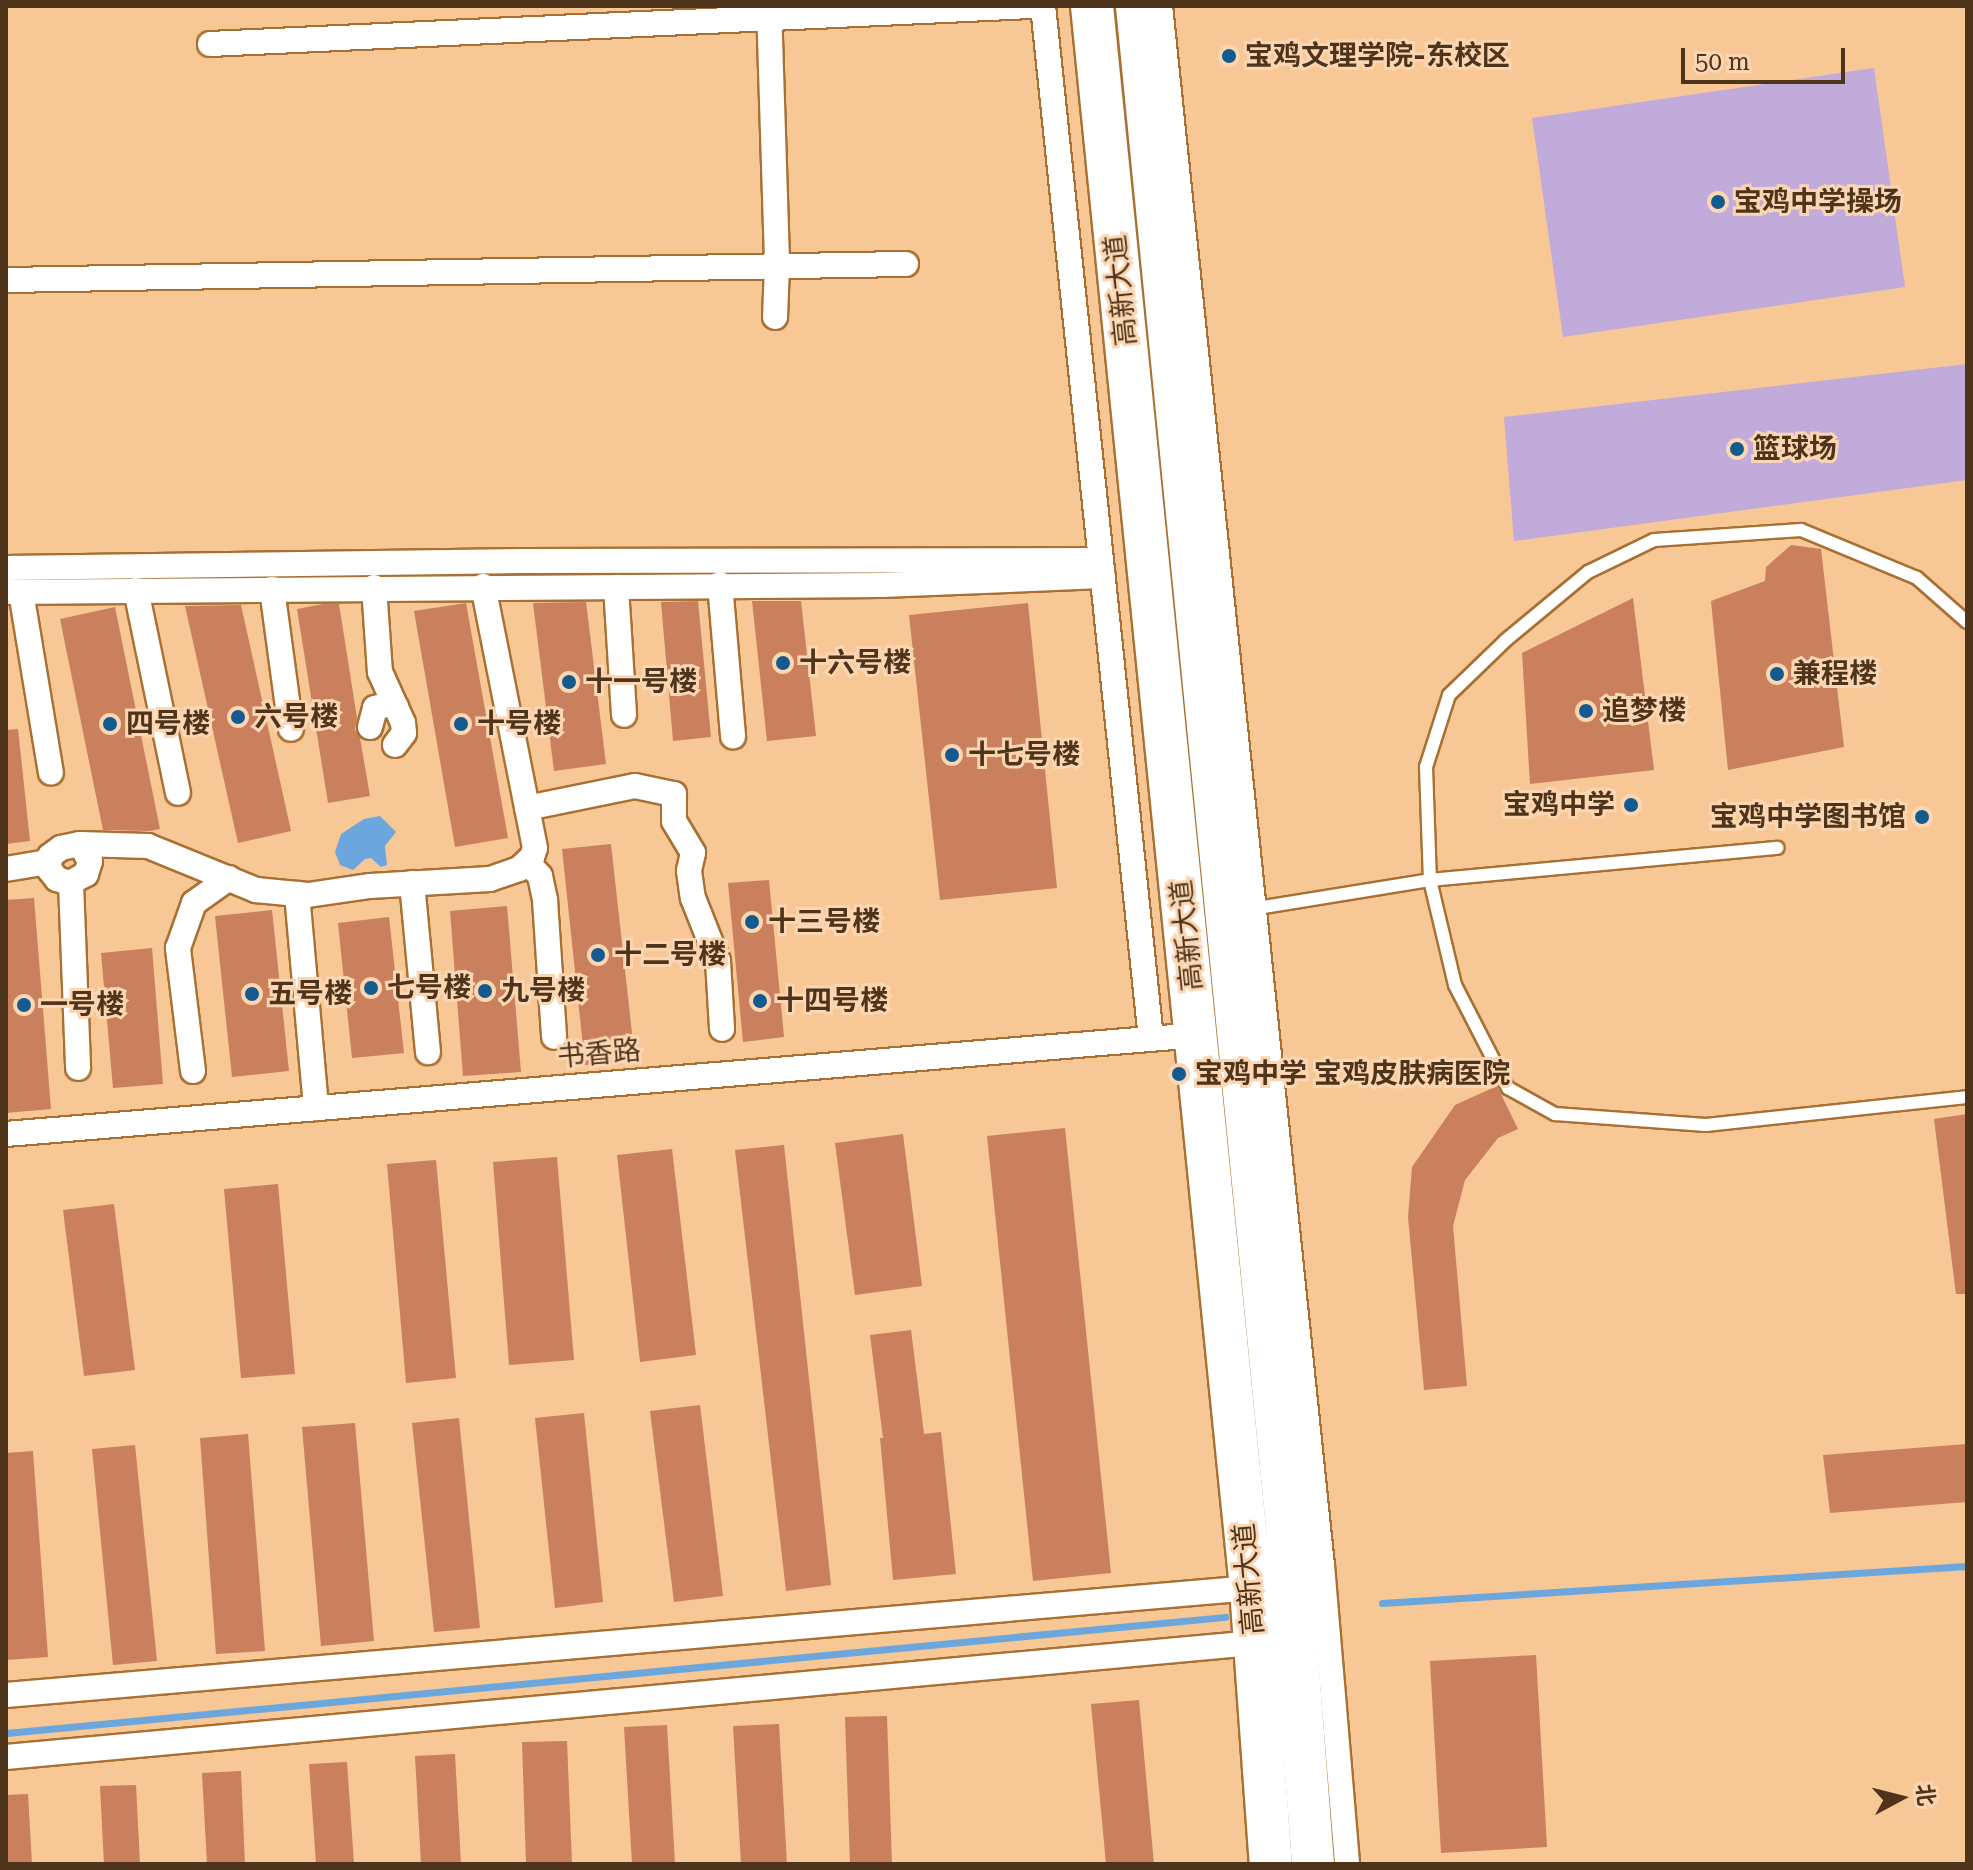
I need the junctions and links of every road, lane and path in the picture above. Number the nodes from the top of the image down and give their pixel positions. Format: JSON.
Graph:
{"nodes":[{"id":1,"x":1031,"y":6,"type":"edge"},
{"id":2,"x":1043,"y":6,"type":"edge"},
{"id":3,"x":1092,"y":6,"type":"edge"},
{"id":4,"x":1137,"y":6,"type":"edge"},
{"id":5,"x":1160,"y":6,"type":"edge"},
{"id":6,"x":769,"y":12,"type":"edge"},
{"id":7,"x":210,"y":44,"type":"dead end"},
{"id":8,"x":906,"y":264,"type":"dead end"},
{"id":9,"x":777,"y":266,"type":"junction"},
{"id":10,"x":6,"y":280,"type":"edge"},
{"id":11,"x":775,"y":317,"type":"dead end"},
{"id":12,"x":6,"y":568,"type":"edge"},
{"id":13,"x":1102,"y":568,"type":"junction"},
{"id":14,"x":720,"y":584,"type":"junction"},
{"id":15,"x":483,"y":586,"type":"junction"},
{"id":16,"x":374,"y":587,"type":"junction"},
{"id":17,"x":616,"y":587,"type":"junction"},
{"id":18,"x":272,"y":589,"type":"junction"},
{"id":19,"x":136,"y":590,"type":"junction"},
{"id":20,"x":14,"y":592,"type":"edge"},
{"id":21,"x":1967,"y":622,"type":"edge"},
{"id":22,"x":396,"y":707,"type":"junction"},
{"id":23,"x":624,"y":715,"type":"dead end"},
{"id":24,"x":370,"y":727,"type":"dead end"},
{"id":25,"x":291,"y":729,"type":"dead end"},
{"id":26,"x":733,"y":736,"type":"dead end"},
{"id":27,"x":395,"y":745,"type":"dead end"},
{"id":28,"x":51,"y":773,"type":"dead end"},
{"id":29,"x":178,"y":793,"type":"dead end"},
{"id":30,"x":527,"y":808,"type":"junction"},
{"id":31,"x":80,"y":844,"type":"junction"},
{"id":32,"x":1778,"y":848,"type":"dead end"},
{"id":33,"x":48,"y":862,"type":"junction"},
{"id":34,"x":527,"y":862,"type":"junction"},
{"id":35,"x":6,"y":869,"type":"edge"},
{"id":36,"x":229,"y":878,"type":"junction"},
{"id":37,"x":1430,"y":880,"type":"junction"},
{"id":38,"x":71,"y":883,"type":"junction"},
{"id":39,"x":412,"y":883,"type":"junction"},
{"id":40,"x":297,"y":894,"type":"junction"},
{"id":41,"x":1238,"y":912,"type":"junction"},
{"id":42,"x":722,"y":1029,"type":"dead end"},
{"id":43,"x":1197,"y":1035,"type":"junction"},
{"id":44,"x":554,"y":1037,"type":"dead end"},
{"id":45,"x":1151,"y":1038,"type":"junction"},
{"id":46,"x":428,"y":1052,"type":"dead end"},
{"id":47,"x":78,"y":1068,"type":"dead end"},
{"id":48,"x":193,"y":1071,"type":"dead end"},
{"id":49,"x":1967,"y":1097,"type":"edge"},
{"id":50,"x":316,"y":1108,"type":"junction"},
{"id":51,"x":6,"y":1134,"type":"edge"},
{"id":52,"x":1251,"y":1588,"type":"junction"},
{"id":53,"x":1255,"y":1643,"type":"junction"},
{"id":54,"x":6,"y":1695,"type":"edge"},
{"id":55,"x":6,"y":1757,"type":"edge"},
{"id":56,"x":1271,"y":1864,"type":"edge"},
{"id":57,"x":1313,"y":1864,"type":"edge"},
{"id":58,"x":1347,"y":1864,"type":"edge"}],
"edges":[{"from":1,"to":6,"type":"street"},
{"from":2,"to":13,"type":"street"},
{"from":3,"to":43,"type":"highway","name":"高新大道"},
{"from":4,"to":41,"type":"highway","name":"高新大道"},
{"from":5,"to":41,"type":"street"},
{"from":6,"to":7,"type":"street"},
{"from":6,"to":9,"type":"street"},
{"from":8,"to":9,"type":"street"},
{"from":9,"to":10,"type":"street"},
{"from":9,"to":11,"type":"street"},
{"from":12,"to":13,"type":"street"},
{"from":13,"to":14,"type":"street"},
{"from":13,"to":45,"type":"street"},
{"from":14,"to":17,"type":"street"},
{"from":14,"to":26,"type":"street"},
{"from":15,"to":16,"type":"street"},
{"from":15,"to":17,"type":"street"},
{"from":15,"to":30,"type":"street"},
{"from":16,"to":18,"type":"street"},
{"from":16,"to":22,"type":"street"},
{"from":17,"to":23,"type":"street"},
{"from":18,"to":19,"type":"street"},
{"from":18,"to":25,"type":"street"},
{"from":19,"to":20,"type":"street"},
{"from":19,"to":29,"type":"street"},
{"from":20,"to":28,"type":"street"},
{"from":21,"to":37,"type":"lane"},
{"from":22,"to":24,"type":"street"},
{"from":22,"to":27,"type":"street"},
{"from":30,"to":34,"type":"street"},
{"from":30,"to":42,"type":"street"},
{"from":31,"to":33,"type":"street"},
{"from":31,"to":36,"type":"street"},
{"from":31,"to":38,"type":"street"},
{"from":32,"to":37,"type":"lane"},
{"from":33,"to":35,"type":"street"},
{"from":33,"to":38,"type":"street"},
{"from":34,"to":39,"type":"street"},
{"from":34,"to":44,"type":"street"},
{"from":36,"to":40,"type":"street"},
{"from":36,"to":48,"type":"street"},
{"from":37,"to":41,"type":"lane"},
{"from":37,"to":49,"type":"lane"},
{"from":38,"to":47,"type":"street"},
{"from":39,"to":40,"type":"street"},
{"from":39,"to":46,"type":"street"},
{"from":40,"to":50,"type":"street"},
{"from":41,"to":57,"type":"highway","name":"高新大道"},
{"from":41,"to":58,"type":"street"},
{"from":43,"to":45,"type":"street","name":"书香路"},
{"from":43,"to":52,"type":"highway","name":"高新大道"},
{"from":45,"to":50,"type":"street","name":"书香路"},
{"from":50,"to":51,"type":"street","name":"书香路"},
{"from":52,"to":53,"type":"highway","name":"高新大道"},
{"from":52,"to":54,"type":"street"},
{"from":53,"to":55,"type":"street"},
{"from":53,"to":56,"type":"highway","name":"高新大道"}]}
